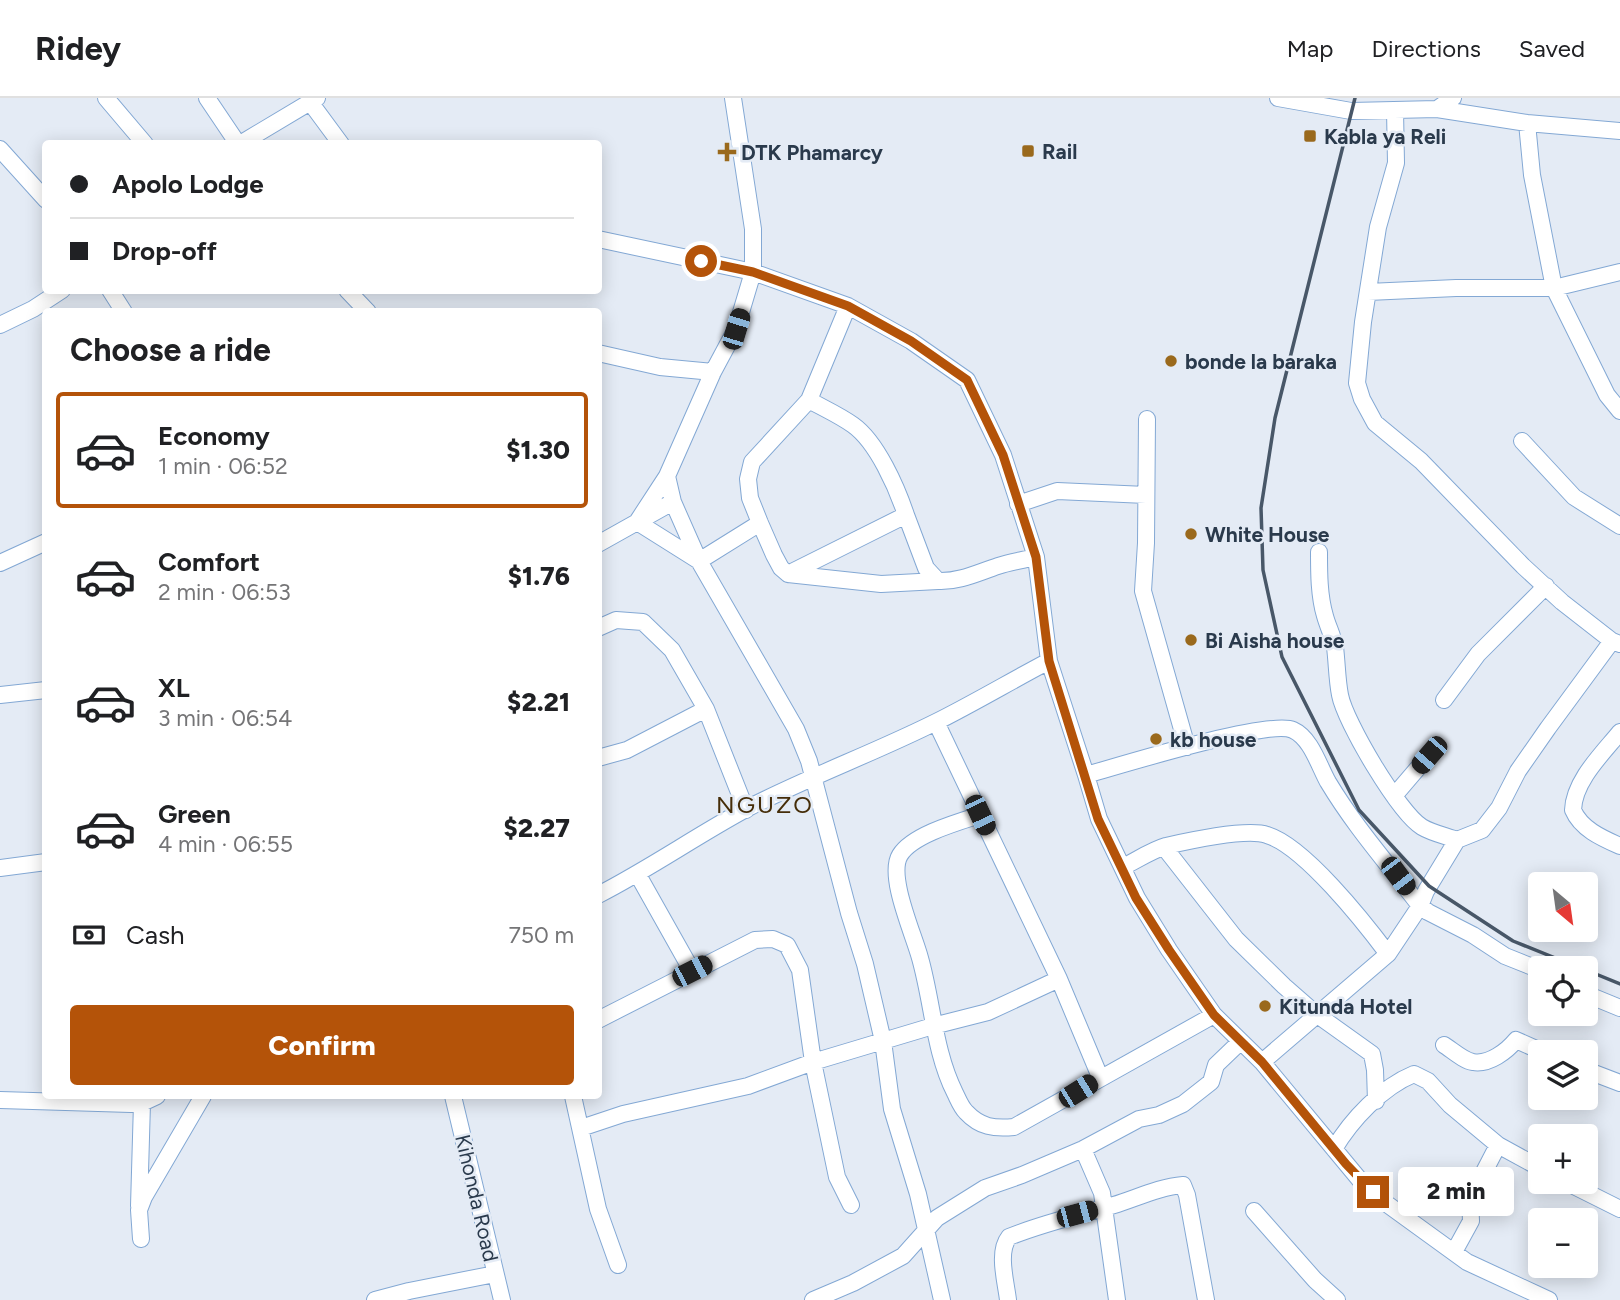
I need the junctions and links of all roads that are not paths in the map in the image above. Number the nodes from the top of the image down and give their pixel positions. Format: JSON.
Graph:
{"nodes":[{"id":1,"x":106,"y":98,"type":"edge"},
{"id":2,"x":207,"y":98,"type":"edge"},
{"id":3,"x":733,"y":98,"type":"edge"},
{"id":4,"x":1278,"y":98,"type":"edge"},
{"id":5,"x":1454,"y":98,"type":"edge"},
{"id":6,"x":313,"y":100,"type":"edge"},
{"id":7,"x":1437,"y":109,"type":"junction"},
{"id":8,"x":1395,"y":110,"type":"junction"},
{"id":9,"x":1527,"y":123,"type":"junction"},
{"id":10,"x":1620,"y":131,"type":"edge"},
{"id":11,"x":142,"y":140,"type":"edge"},
{"id":12,"x":236,"y":140,"type":"edge"},
{"id":13,"x":246,"y":140,"type":"edge"},
{"id":14,"x":338,"y":140,"type":"edge"},
{"id":15,"x":0,"y":149,"type":"edge"},
{"id":16,"x":42,"y":196,"type":"edge"},
{"id":17,"x":602,"y":240,"type":"edge"},
{"id":18,"x":753,"y":272,"type":"junction"},
{"id":19,"x":1620,"y":272,"type":"edge"},
{"id":20,"x":1554,"y":288,"type":"junction"},
{"id":21,"x":1368,"y":292,"type":"junction"},
{"id":22,"x":56,"y":294,"type":"edge"},
{"id":23,"x":350,"y":294,"type":"edge"},
{"id":24,"x":848,"y":306,"type":"junction"},
{"id":25,"x":364,"y":308,"type":"edge"},
{"id":26,"x":0,"y":325,"type":"edge"},
{"id":27,"x":602,"y":354,"type":"edge"},
{"id":28,"x":713,"y":372,"type":"junction"},
{"id":29,"x":809,"y":400,"type":"junction"},
{"id":30,"x":1620,"y":411,"type":"edge"},
{"id":31,"x":1147,"y":419,"type":"dead end"},
{"id":32,"x":1522,"y":441,"type":"dead end"},
{"id":33,"x":667,"y":476,"type":"junction"},
{"id":34,"x":1146,"y":495,"type":"junction"},
{"id":35,"x":673,"y":502,"type":"junction"},
{"id":36,"x":1018,"y":504,"type":"junction"},
{"id":37,"x":906,"y":515,"type":"junction"},
{"id":38,"x":637,"y":522,"type":"junction"},
{"id":39,"x":760,"y":523,"type":"junction"},
{"id":40,"x":1620,"y":526,"type":"edge"},
{"id":41,"x":602,"y":542,"type":"edge"},
{"id":42,"x":42,"y":544,"type":"edge"},
{"id":43,"x":1319,"y":552,"type":"dead end"},
{"id":44,"x":1036,"y":557,"type":"junction"},
{"id":45,"x":699,"y":561,"type":"junction"},
{"id":46,"x":0,"y":563,"type":"edge"},
{"id":47,"x":788,"y":574,"type":"junction"},
{"id":48,"x":938,"y":581,"type":"junction"},
{"id":49,"x":1546,"y":586,"type":"junction"},
{"id":50,"x":602,"y":626,"type":"edge"},
{"id":51,"x":1616,"y":642,"type":"edge"},
{"id":52,"x":1049,"y":661,"type":"junction"},
{"id":53,"x":42,"y":690,"type":"edge"},
{"id":54,"x":0,"y":695,"type":"edge"},
{"id":55,"x":1444,"y":700,"type":"dead end"},
{"id":56,"x":706,"y":709,"type":"junction"},
{"id":57,"x":936,"y":722,"type":"junction"},
{"id":58,"x":1620,"y":733,"type":"edge"},
{"id":59,"x":1187,"y":747,"type":"junction"},
{"id":60,"x":1429,"y":755,"type":"dead end"},
{"id":61,"x":602,"y":757,"type":"edge"},
{"id":62,"x":1086,"y":775,"type":"junction"},
{"id":63,"x":813,"y":776,"type":"junction"},
{"id":64,"x":1394,"y":796,"type":"junction"},
{"id":65,"x":746,"y":810,"type":"junction"},
{"id":66,"x":980,"y":815,"type":"junction"},
{"id":67,"x":1457,"y":840,"type":"junction"},
{"id":68,"x":1620,"y":846,"type":"edge"},
{"id":69,"x":1164,"y":847,"type":"junction"},
{"id":70,"x":42,"y":863,"type":"edge"},
{"id":71,"x":1123,"y":867,"type":"junction"},
{"id":72,"x":0,"y":868,"type":"edge"},
{"id":73,"x":638,"y":875,"type":"junction"},
{"id":74,"x":602,"y":893,"type":"edge"},
{"id":75,"x":1420,"y":906,"type":"junction"},
{"id":76,"x":1388,"y":954,"type":"junction"},
{"id":77,"x":1528,"y":965,"type":"edge"},
{"id":78,"x":692,"y":971,"type":"junction"},
{"id":79,"x":1059,"y":979,"type":"junction"},
{"id":80,"x":1598,"y":998,"type":"edge"},
{"id":81,"x":1620,"y":1008,"type":"edge"},
{"id":82,"x":1316,"y":1014,"type":"junction"},
{"id":83,"x":1214,"y":1015,"type":"junction"},
{"id":84,"x":602,"y":1018,"type":"edge"},
{"id":85,"x":933,"y":1026,"type":"junction"},
{"id":86,"x":883,"y":1041,"type":"junction"},
{"id":87,"x":1240,"y":1042,"type":"junction"},
{"id":88,"x":1444,"y":1045,"type":"dead end"},
{"id":89,"x":1528,"y":1045,"type":"edge"},
{"id":90,"x":813,"y":1062,"type":"junction"},
{"id":91,"x":1262,"y":1062,"type":"junction"},
{"id":92,"x":1598,"y":1075,"type":"edge"},
{"id":93,"x":1100,"y":1077,"type":"junction"},
{"id":94,"x":1620,"y":1083,"type":"edge"},
{"id":95,"x":151,"y":1099,"type":"edge"},
{"id":96,"x":201,"y":1099,"type":"edge"},
{"id":97,"x":454,"y":1099,"type":"edge"},
{"id":98,"x":574,"y":1099,"type":"edge"},
{"id":99,"x":0,"y":1100,"type":"edge"},
{"id":100,"x":1376,"y":1101,"type":"junction"},
{"id":101,"x":142,"y":1103,"type":"junction"},
{"id":102,"x":581,"y":1128,"type":"junction"},
{"id":103,"x":1498,"y":1145,"type":"junction"},
{"id":104,"x":1083,"y":1149,"type":"junction"},
{"id":105,"x":1334,"y":1149,"type":"junction"},
{"id":106,"x":1528,"y":1161,"type":"edge"},
{"id":107,"x":1590,"y":1194,"type":"edge"},
{"id":108,"x":851,"y":1205,"type":"dead end"},
{"id":109,"x":1102,"y":1208,"type":"junction"},
{"id":110,"x":1620,"y":1209,"type":"edge"},
{"id":111,"x":139,"y":1210,"type":"junction"},
{"id":112,"x":1254,"y":1211,"type":"dead end"},
{"id":113,"x":926,"y":1232,"type":"junction"},
{"id":114,"x":141,"y":1239,"type":"dead end"},
{"id":115,"x":1454,"y":1252,"type":"junction"},
{"id":116,"x":903,"y":1256,"type":"junction"},
{"id":117,"x":932,"y":1259,"type":"junction"},
{"id":118,"x":618,"y":1265,"type":"dead end"},
{"id":119,"x":495,"y":1274,"type":"junction"},
{"id":120,"x":375,"y":1300,"type":"edge"},
{"id":121,"x":502,"y":1300,"type":"edge"},
{"id":122,"x":813,"y":1300,"type":"edge"},
{"id":123,"x":942,"y":1300,"type":"edge"},
{"id":124,"x":1008,"y":1300,"type":"edge"},
{"id":125,"x":1117,"y":1300,"type":"edge"},
{"id":126,"x":1206,"y":1300,"type":"edge"},
{"id":127,"x":1337,"y":1300,"type":"edge"},
{"id":128,"x":1549,"y":1300,"type":"edge"}],
"edges":[{"from":1,"to":11,"type":"street"},
{"from":2,"to":12,"type":"street"},
{"from":3,"to":18,"type":"street"},
{"from":4,"to":8,"type":"street"},
{"from":5,"to":7,"type":"street"},
{"from":6,"to":13,"type":"street"},
{"from":6,"to":14,"type":"street"},
{"from":7,"to":8,"type":"street"},
{"from":7,"to":9,"type":"street"},
{"from":8,"to":21,"type":"street"},
{"from":9,"to":10,"type":"street"},
{"from":9,"to":20,"type":"street"},
{"from":15,"to":16,"type":"street"},
{"from":17,"to":18,"type":"street"},
{"from":18,"to":24,"type":"street"},
{"from":18,"to":28,"type":"street"},
{"from":19,"to":20,"type":"street"},
{"from":20,"to":21,"type":"street"},
{"from":20,"to":30,"type":"street"},
{"from":21,"to":49,"type":"street"},
{"from":22,"to":26,"type":"street"},
{"from":23,"to":25,"type":"street"},
{"from":24,"to":29,"type":"street"},
{"from":24,"to":36,"type":"street"},
{"from":27,"to":28,"type":"street"},
{"from":28,"to":33,"type":"street"},
{"from":29,"to":37,"type":"street"},
{"from":29,"to":39,"type":"street"},
{"from":31,"to":34,"type":"street"},
{"from":32,"to":40,"type":"street"},
{"from":33,"to":35,"type":"street"},
{"from":33,"to":38,"type":"street"},
{"from":34,"to":36,"type":"street"},
{"from":34,"to":59,"type":"street"},
{"from":35,"to":38,"type":"street"},
{"from":35,"to":45,"type":"street"},
{"from":36,"to":44,"type":"street"},
{"from":37,"to":47,"type":"street"},
{"from":37,"to":48,"type":"street"},
{"from":38,"to":41,"type":"street"},
{"from":38,"to":45,"type":"street"},
{"from":39,"to":45,"type":"street"},
{"from":39,"to":47,"type":"street"},
{"from":42,"to":46,"type":"street"},
{"from":43,"to":64,"type":"street"},
{"from":44,"to":48,"type":"street"},
{"from":44,"to":52,"type":"street"},
{"from":45,"to":63,"type":"street"},
{"from":47,"to":48,"type":"street"},
{"from":49,"to":51,"type":"street"},
{"from":49,"to":55,"type":"street"},
{"from":50,"to":56,"type":"street"},
{"from":51,"to":67,"type":"street"},
{"from":52,"to":57,"type":"street"},
{"from":52,"to":62,"type":"street"},
{"from":53,"to":54,"type":"street"},
{"from":56,"to":61,"type":"street"},
{"from":56,"to":65,"type":"street"},
{"from":57,"to":63,"type":"street"},
{"from":57,"to":66,"type":"street"},
{"from":58,"to":68,"type":"street"},
{"from":59,"to":62,"type":"street"},
{"from":59,"to":75,"type":"street"},
{"from":60,"to":64,"type":"street"},
{"from":62,"to":71,"type":"street"},
{"from":63,"to":65,"type":"street"},
{"from":63,"to":86,"type":"street"},
{"from":64,"to":67,"type":"street"},
{"from":65,"to":73,"type":"street"},
{"from":66,"to":79,"type":"street"},
{"from":66,"to":85,"type":"street"},
{"from":67,"to":75,"type":"street"},
{"from":69,"to":71,"type":"street"},
{"from":69,"to":76,"type":"street"},
{"from":69,"to":82,"type":"street"},
{"from":70,"to":72,"type":"street"},
{"from":71,"to":83,"type":"street"},
{"from":73,"to":74,"type":"street"},
{"from":73,"to":78,"type":"street"},
{"from":75,"to":76,"type":"street"},
{"from":75,"to":77,"type":"street"},
{"from":76,"to":82,"type":"street"},
{"from":78,"to":84,"type":"street"},
{"from":78,"to":90,"type":"street"},
{"from":79,"to":85,"type":"street"},
{"from":79,"to":93,"type":"street"},
{"from":80,"to":81,"type":"street"},
{"from":82,"to":91,"type":"street"},
{"from":82,"to":100,"type":"street"},
{"from":83,"to":87,"type":"street"},
{"from":83,"to":93,"type":"street"},
{"from":85,"to":86,"type":"street"},
{"from":85,"to":93,"type":"street"},
{"from":86,"to":90,"type":"street"},
{"from":86,"to":113,"type":"street"},
{"from":87,"to":91,"type":"street"},
{"from":87,"to":104,"type":"street"},
{"from":88,"to":89,"type":"street"},
{"from":90,"to":102,"type":"street"},
{"from":90,"to":108,"type":"street"},
{"from":91,"to":105,"type":"street"},
{"from":92,"to":94,"type":"street"},
{"from":95,"to":101,"type":"street"},
{"from":96,"to":111,"type":"street"},
{"from":97,"to":119,"type":"street","name":"Kihonda Road"},
{"from":98,"to":102,"type":"street"},
{"from":99,"to":101,"type":"street"},
{"from":100,"to":103,"type":"street"},
{"from":100,"to":105,"type":"street"},
{"from":101,"to":111,"type":"street"},
{"from":102,"to":118,"type":"street"},
{"from":103,"to":106,"type":"street"},
{"from":103,"to":115,"type":"street"},
{"from":104,"to":109,"type":"street"},
{"from":104,"to":113,"type":"street"},
{"from":105,"to":115,"type":"street"},
{"from":107,"to":110,"type":"street"},
{"from":109,"to":124,"type":"street"},
{"from":109,"to":125,"type":"street"},
{"from":109,"to":126,"type":"street"},
{"from":111,"to":114,"type":"street"},
{"from":112,"to":127,"type":"street"},
{"from":113,"to":116,"type":"street"},
{"from":113,"to":117,"type":"street"},
{"from":115,"to":128,"type":"street"},
{"from":116,"to":117,"type":"street"},
{"from":116,"to":122,"type":"street"},
{"from":117,"to":123,"type":"street"},
{"from":119,"to":120,"type":"street"},
{"from":119,"to":121,"type":"street","name":"Kihonda Road"}]}
